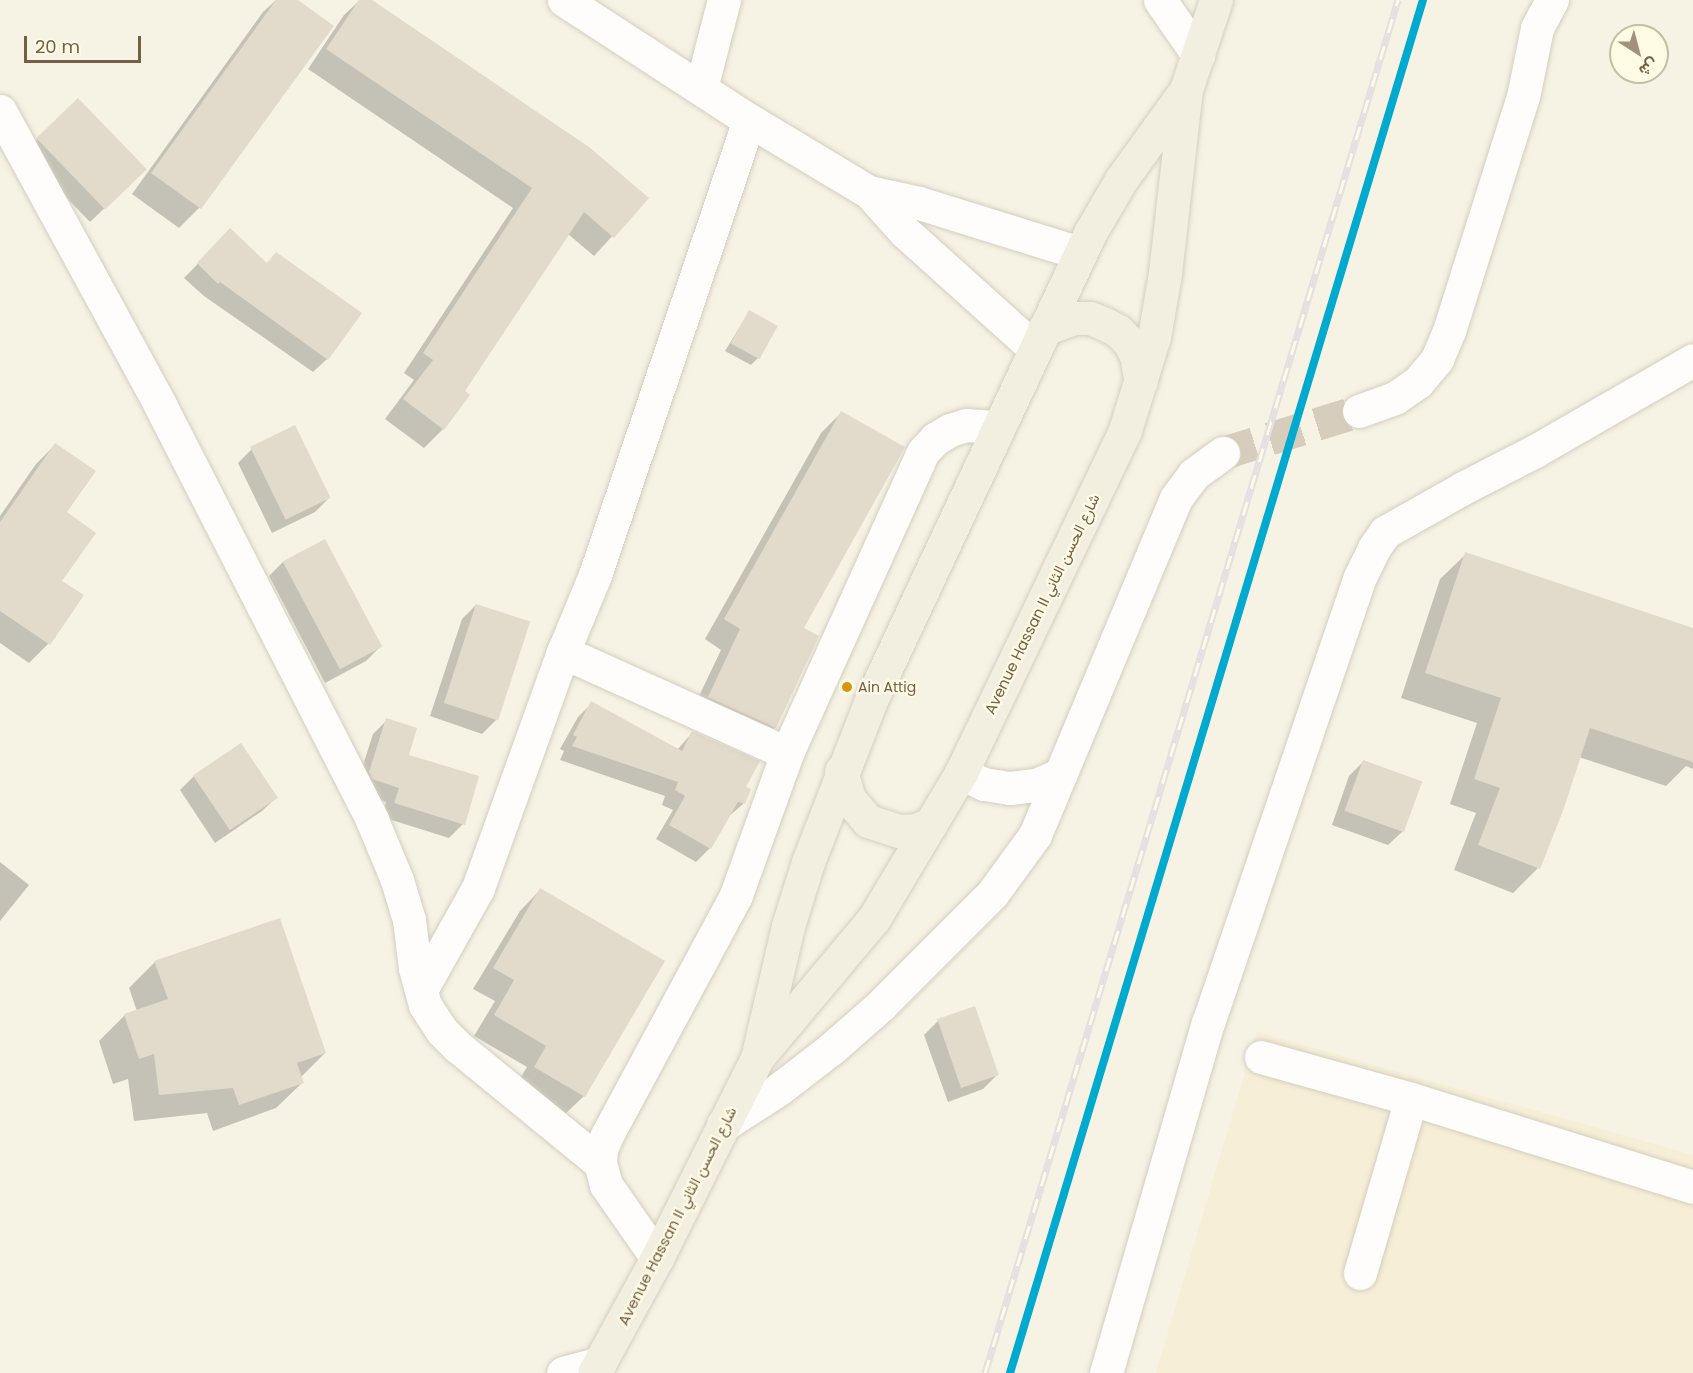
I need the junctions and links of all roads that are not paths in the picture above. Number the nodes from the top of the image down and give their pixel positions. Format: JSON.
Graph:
{"nodes":[{"id":1,"x":564,"y":0,"type":"edge"},
{"id":2,"x":724,"y":0,"type":"edge"},
{"id":3,"x":1160,"y":0,"type":"edge"},
{"id":4,"x":1216,"y":0,"type":"edge"},
{"id":5,"x":1552,"y":0,"type":"edge"},
{"id":6,"x":1198,"y":55,"type":"junction"},
{"id":7,"x":701,"y":88,"type":"junction"},
{"id":8,"x":1186,"y":90,"type":"junction"},
{"id":9,"x":0,"y":111,"type":"edge"},
{"id":10,"x":750,"y":120,"type":"junction"},
{"id":11,"x":868,"y":192,"type":"junction"},
{"id":12,"x":1080,"y":254,"type":"junction"},
{"id":13,"x":1039,"y":339,"type":"junction"},
{"id":14,"x":1693,"y":360,"type":"edge"},
{"id":15,"x":1141,"y":384,"type":"junction"},
{"id":16,"x":1359,"y":411,"type":"tunnel mouth"},
{"id":17,"x":998,"y":427,"type":"junction"},
{"id":18,"x":1223,"y":453,"type":"tunnel mouth"},
{"id":19,"x":563,"y":652,"type":"junction"},
{"id":20,"x":787,"y":753,"type":"junction"},
{"id":21,"x":842,"y":771,"type":"junction"},
{"id":22,"x":961,"y":773,"type":"junction"},
{"id":23,"x":1061,"y":774,"type":"junction"},
{"id":24,"x":932,"y":824,"type":"junction"},
{"id":25,"x":421,"y":990,"type":"junction"},
{"id":26,"x":1261,"y":1057,"type":"dead end"},
{"id":27,"x":758,"y":1058,"type":"junction"},
{"id":28,"x":1411,"y":1099,"type":"junction"},
{"id":29,"x":723,"y":1125,"type":"junction"},
{"id":30,"x":600,"y":1163,"type":"junction"},
{"id":31,"x":1693,"y":1188,"type":"edge"},
{"id":32,"x":657,"y":1258,"type":"junction"},
{"id":33,"x":1360,"y":1273,"type":"dead end"},
{"id":34,"x":597,"y":1368,"type":"edge"},
{"id":35,"x":563,"y":1373,"type":"edge"},
{"id":36,"x":1106,"y":1373,"type":"edge"}],
"edges":[{"from":1,"to":7,"type":"street"},
{"from":2,"to":7,"type":"street"},
{"from":3,"to":6,"type":"street"},
{"from":4,"to":6,"type":"main road","name":"Avenue Hassan II شارع الحسن الثاني"},
{"from":5,"to":16,"type":"street"},
{"from":6,"to":8,"type":"main road","name":"Avenue Hassan II شارع الحسن الثاني"},
{"from":7,"to":10,"type":"street"},
{"from":8,"to":12,"type":"main road","name":"Avenue Hassan II شارع الحسن الثاني"},
{"from":8,"to":15,"type":"main road","name":"Avenue Hassan II شارع الحسن الثاني"},
{"from":9,"to":25,"type":"street"},
{"from":10,"to":11,"type":"street"},
{"from":10,"to":19,"type":"street"},
{"from":11,"to":12,"type":"street"},
{"from":11,"to":13,"type":"street"},
{"from":12,"to":13,"type":"main road","name":"Avenue Hassan II شارع الحسن الثاني"},
{"from":13,"to":15,"type":"main road"},
{"from":13,"to":17,"type":"main road","name":"Avenue Hassan II شارع الحسن الثاني"},
{"from":14,"to":36,"type":"street"},
{"from":15,"to":22,"type":"main road","name":"Avenue Hassan II شارع الحسن الثاني"},
{"from":17,"to":20,"type":"street"},
{"from":17,"to":21,"type":"main road","name":"Avenue Hassan II شارع الحسن الثاني"},
{"from":18,"to":23,"type":"street"},
{"from":19,"to":20,"type":"street"},
{"from":19,"to":25,"type":"street"},
{"from":20,"to":30,"type":"street"},
{"from":21,"to":24,"type":"main road"},
{"from":21,"to":27,"type":"main road","name":"Avenue Hassan II شارع الحسن الثاني"},
{"from":22,"to":23,"type":"street"},
{"from":22,"to":24,"type":"main road","name":"Avenue Hassan II شارع الحسن الثاني"},
{"from":23,"to":29,"type":"street"},
{"from":24,"to":27,"type":"main road","name":"Avenue Hassan II شارع الحسن الثاني"},
{"from":25,"to":30,"type":"street"},
{"from":26,"to":28,"type":"street"},
{"from":27,"to":29,"type":"main road","name":"Avenue Hassan II شارع الحسن الثاني"},
{"from":28,"to":31,"type":"street"},
{"from":28,"to":33,"type":"street"},
{"from":29,"to":32,"type":"main road","name":"Avenue Hassan II شارع الحسن الثاني"},
{"from":30,"to":32,"type":"street"},
{"from":32,"to":34,"type":"main road","name":"Avenue Hassan II شارع الحسن الثاني"},
{"from":34,"to":35,"type":"street"}]}
